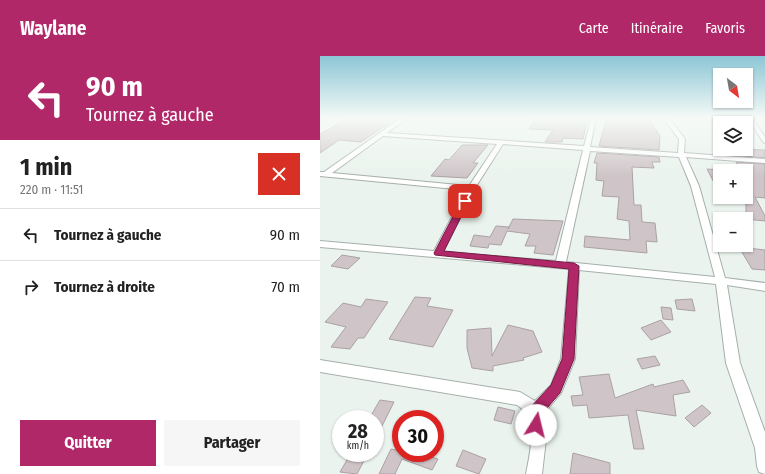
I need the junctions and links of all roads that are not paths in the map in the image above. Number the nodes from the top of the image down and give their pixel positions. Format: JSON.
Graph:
{"nodes":[{"id":1,"x":376,"y":138,"type":"edge"},
{"id":2,"x":428,"y":138,"type":"edge"},
{"id":3,"x":589,"y":138,"type":"edge"},
{"id":4,"x":681,"y":138,"type":"edge"},
{"id":5,"x":501,"y":143,"type":"junction"},
{"id":6,"x":587,"y":148,"type":"junction"},
{"id":7,"x":681,"y":154,"type":"junction"},
{"id":8,"x":765,"y":161,"type":"edge"},
{"id":9,"x":323,"y":174,"type":"edge"},
{"id":10,"x":472,"y":188,"type":"junction"},
{"id":11,"x":320,"y":244,"type":"edge"},
{"id":12,"x":438,"y":253,"type":"junction"},
{"id":13,"x":560,"y":265,"type":"junction"},
{"id":14,"x":574,"y":266,"type":"junction"},
{"id":15,"x":721,"y":281,"type":"junction"},
{"id":16,"x":765,"y":287,"type":"edge"},
{"id":17,"x":320,"y":366,"type":"edge"},
{"id":18,"x":534,"y":413,"type":"junction"},
{"id":19,"x":764,"y":448,"type":"edge"},
{"id":20,"x":765,"y":466,"type":"edge"},
{"id":21,"x":534,"y":474,"type":"edge"}],
"edges":[{"from":1,"to":9,"type":"street"},
{"from":2,"to":5,"type":"street"},
{"from":3,"to":6,"type":"street"},
{"from":4,"to":7,"type":"street"},
{"from":5,"to":6,"type":"street"},
{"from":5,"to":10,"type":"street"},
{"from":6,"to":7,"type":"street"},
{"from":6,"to":13,"type":"street"},
{"from":7,"to":8,"type":"street"},
{"from":7,"to":15,"type":"street"},
{"from":9,"to":10,"type":"street"},
{"from":10,"to":12,"type":"street"},
{"from":11,"to":12,"type":"street"},
{"from":12,"to":13,"type":"street"},
{"from":13,"to":14,"type":"street"},
{"from":14,"to":15,"type":"street"},
{"from":14,"to":18,"type":"street"},
{"from":15,"to":16,"type":"street"},
{"from":15,"to":19,"type":"street"},
{"from":17,"to":18,"type":"street"},
{"from":18,"to":21,"type":"street"},
{"from":19,"to":20,"type":"street"}]}
